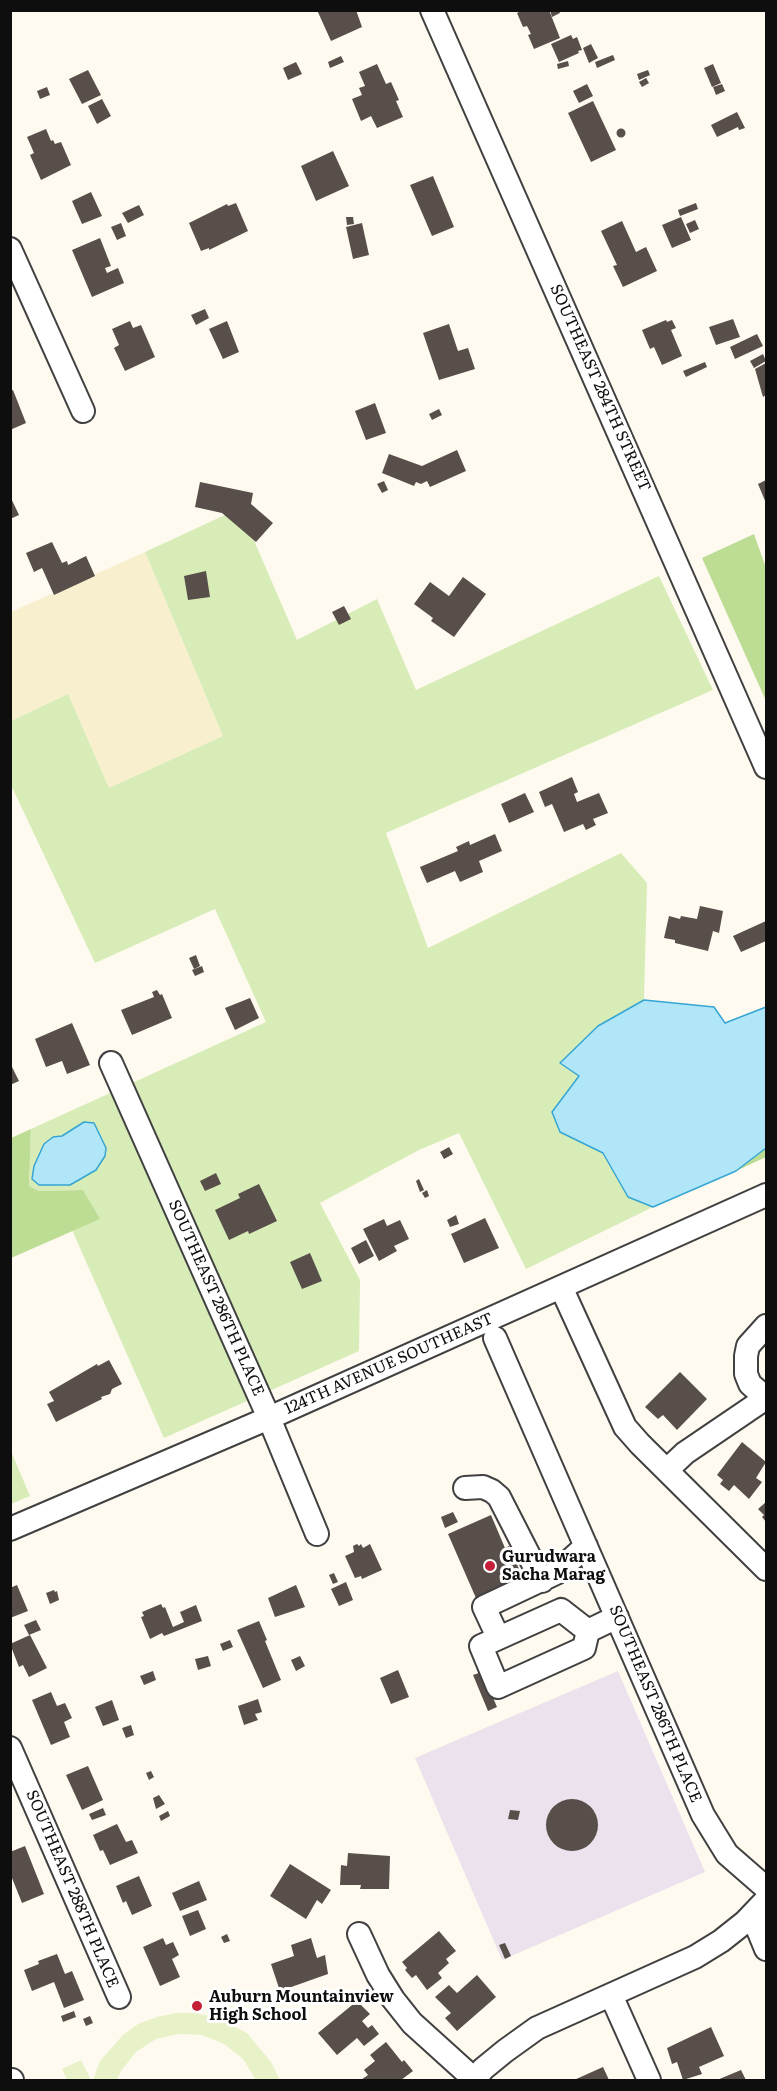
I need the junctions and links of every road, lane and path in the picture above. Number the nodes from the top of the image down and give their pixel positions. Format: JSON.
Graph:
{"nodes":[{"id":1,"x":432,"y":10,"type":"edge"},
{"id":2,"x":10,"y":249,"type":"edge"},
{"id":3,"x":83,"y":411,"type":"dead end"},
{"id":4,"x":766,"y":767,"type":"edge"},
{"id":5,"x":111,"y":1063,"type":"dead end"},
{"id":6,"x":766,"y":1195,"type":"edge"},
{"id":7,"x":561,"y":1287,"type":"junction"},
{"id":8,"x":766,"y":1326,"type":"edge"},
{"id":9,"x":495,"y":1338,"type":"dead end"},
{"id":10,"x":269,"y":1418,"type":"junction"},
{"id":11,"x":667,"y":1470,"type":"junction"},
{"id":12,"x":465,"y":1488,"type":"dead end"},
{"id":13,"x":10,"y":1528,"type":"edge"},
{"id":14,"x":317,"y":1534,"type":"dead end"},
{"id":15,"x":586,"y":1546,"type":"junction"},
{"id":16,"x":766,"y":1569,"type":"edge"},
{"id":17,"x":542,"y":1581,"type":"junction"},
{"id":18,"x":617,"y":1617,"type":"junction"},
{"id":19,"x":588,"y":1631,"type":"junction"},
{"id":20,"x":498,"y":1637,"type":"junction"},
{"id":21,"x":10,"y":1748,"type":"edge"},
{"id":22,"x":766,"y":1888,"type":"edge"},
{"id":23,"x":759,"y":1907,"type":"edge"},
{"id":24,"x":358,"y":1934,"type":"dead end"},
{"id":25,"x":766,"y":1948,"type":"edge"},
{"id":26,"x":611,"y":1995,"type":"junction"},
{"id":27,"x":119,"y":1997,"type":"dead end"},
{"id":28,"x":474,"y":2080,"type":"edge"},
{"id":29,"x":649,"y":2080,"type":"edge"}],
"edges":[{"from":1,"to":4,"type":"street","name":"SOUTHEAST 284TH STREET"},
{"from":2,"to":3,"type":"street"},
{"from":5,"to":10,"type":"street","name":"SOUTHEAST 286TH PLACE"},
{"from":6,"to":7,"type":"street","name":"124TH AVENUE SOUTHEAST"},
{"from":7,"to":10,"type":"street","name":"124TH AVENUE SOUTHEAST"},
{"from":7,"to":11,"type":"street"},
{"from":8,"to":11,"type":"street"},
{"from":9,"to":15,"type":"street","name":"SOUTHEAST 286TH PLACE"},
{"from":10,"to":13,"type":"street","name":"124TH AVENUE SOUTHEAST"},
{"from":10,"to":14,"type":"street","name":"SOUTHEAST 286TH PLACE"},
{"from":11,"to":16,"type":"street"},
{"from":12,"to":17,"type":"street"},
{"from":15,"to":17,"type":"street"},
{"from":15,"to":18,"type":"street","name":"SOUTHEAST 286TH PLACE"},
{"from":17,"to":20,"type":"street"},
{"from":18,"to":19,"type":"street"},
{"from":18,"to":22,"type":"street","name":"SOUTHEAST 286TH PLACE"},
{"from":19,"to":20,"type":"street"},
{"from":19,"to":20,"type":"street"},
{"from":21,"to":27,"type":"street","name":"SOUTHEAST 288TH PLACE"},
{"from":23,"to":25,"type":"street"},
{"from":23,"to":26,"type":"street"},
{"from":24,"to":28,"type":"street"},
{"from":26,"to":28,"type":"street"},
{"from":26,"to":29,"type":"street"}]}
